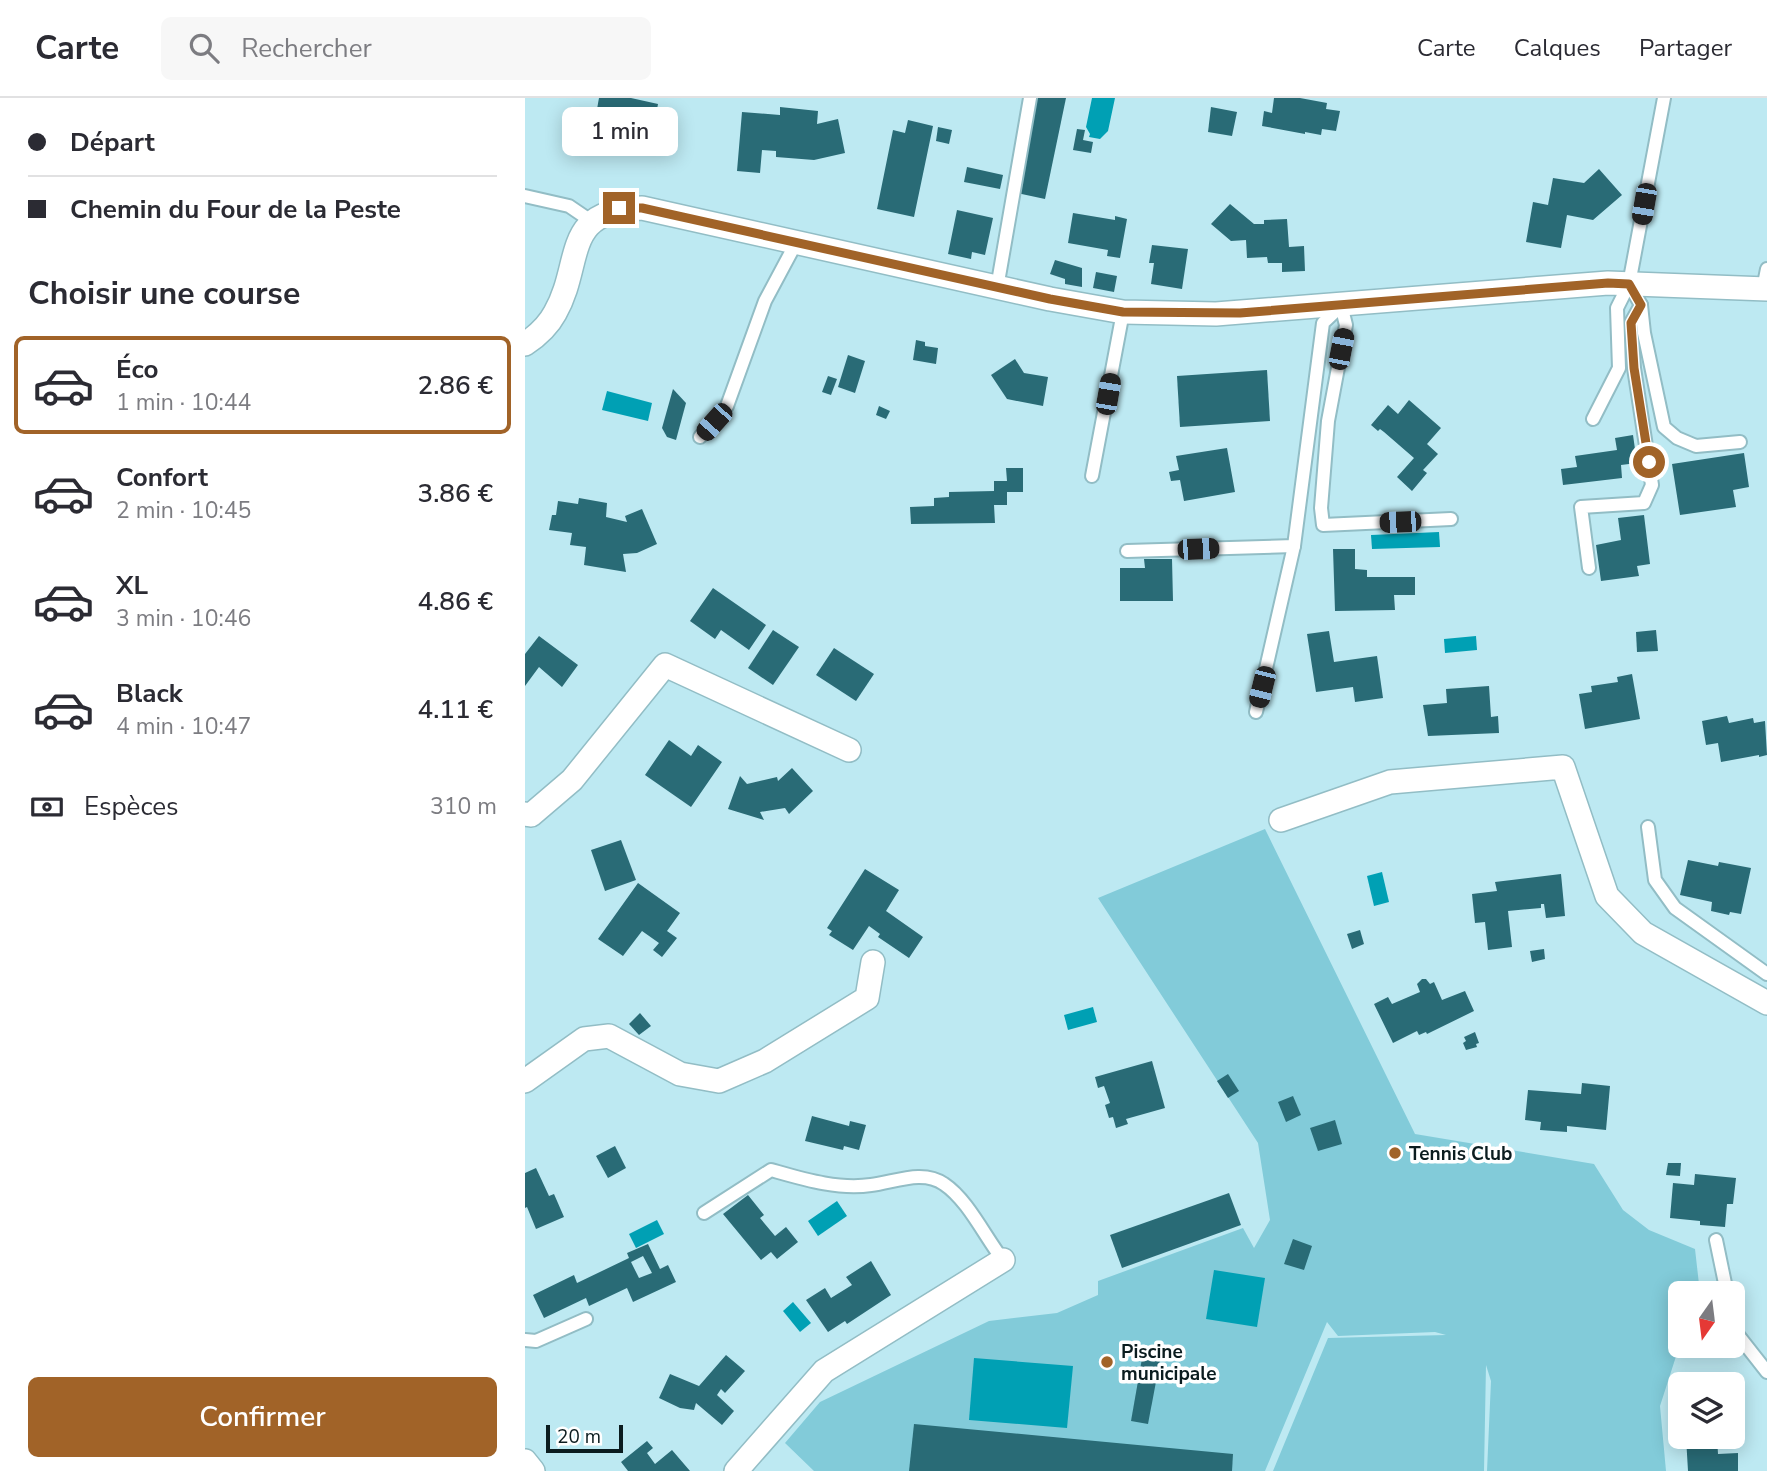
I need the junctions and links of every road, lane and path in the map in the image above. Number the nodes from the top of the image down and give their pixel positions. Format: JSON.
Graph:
{"nodes":[{"id":1,"x":1030,"y":98,"type":"edge"},
{"id":2,"x":1664,"y":98,"type":"edge"},
{"id":3,"x":525,"y":196,"type":"edge"},
{"id":4,"x":591,"y":221,"type":"junction"},
{"id":5,"x":796,"y":243,"type":"junction"},
{"id":6,"x":1766,"y":282,"type":"edge"},
{"id":7,"x":1629,"y":284,"type":"junction"},
{"id":8,"x":997,"y":288,"type":"junction"},
{"id":9,"x":1641,"y":305,"type":"junction"},
{"id":10,"x":1341,"y":306,"type":"junction"},
{"id":11,"x":1123,"y":312,"type":"junction"},
{"id":12,"x":525,"y":344,"type":"edge"},
{"id":13,"x":1593,"y":419,"type":"dead end"},
{"id":14,"x":700,"y":437,"type":"dead end"},
{"id":15,"x":1740,"y":442,"type":"dead end"},
{"id":16,"x":1092,"y":476,"type":"dead end"},
{"id":17,"x":1451,"y":519,"type":"dead end"},
{"id":18,"x":1294,"y":546,"type":"junction"},
{"id":19,"x":1127,"y":551,"type":"dead end"},
{"id":20,"x":1590,"y":568,"type":"dead end"},
{"id":21,"x":1256,"y":712,"type":"dead end"},
{"id":22,"x":849,"y":750,"type":"dead end"},
{"id":23,"x":525,"y":814,"type":"edge"},
{"id":24,"x":1281,"y":820,"type":"dead end"},
{"id":25,"x":1649,"y":827,"type":"dead end"},
{"id":26,"x":873,"y":962,"type":"dead end"},
{"id":27,"x":1767,"y":974,"type":"edge"},
{"id":28,"x":1767,"y":1003,"type":"edge"},
{"id":29,"x":525,"y":1081,"type":"edge"},
{"id":30,"x":704,"y":1213,"type":"dead end"},
{"id":31,"x":1716,"y":1240,"type":"dead end"},
{"id":32,"x":1003,"y":1260,"type":"joint"},
{"id":33,"x":1725,"y":1281,"type":"edge"},
{"id":34,"x":586,"y":1319,"type":"dead end"},
{"id":35,"x":525,"y":1340,"type":"edge"},
{"id":36,"x":1745,"y":1344,"type":"edge"},
{"id":37,"x":1767,"y":1372,"type":"edge"},
{"id":38,"x":525,"y":1461,"type":"edge"},
{"id":39,"x":533,"y":1471,"type":"edge"},
{"id":40,"x":736,"y":1471,"type":"edge"}],
"edges":[{"from":1,"to":8,"type":"lane"},
{"from":2,"to":7,"type":"lane"},
{"from":3,"to":4,"type":"lane"},
{"from":4,"to":5,"type":"street"},
{"from":4,"to":12,"type":"street"},
{"from":5,"to":8,"type":"street"},
{"from":5,"to":14,"type":"lane"},
{"from":6,"to":7,"type":"street"},
{"from":7,"to":9,"type":"lane"},
{"from":7,"to":10,"type":"street"},
{"from":7,"to":13,"type":"lane"},
{"from":8,"to":11,"type":"street"},
{"from":9,"to":15,"type":"lane"},
{"from":9,"to":20,"type":"lane"},
{"from":10,"to":11,"type":"street"},
{"from":10,"to":17,"type":"lane"},
{"from":10,"to":18,"type":"lane"},
{"from":11,"to":16,"type":"lane"},
{"from":18,"to":19,"type":"lane"},
{"from":18,"to":21,"type":"lane"},
{"from":22,"to":23,"type":"street"},
{"from":24,"to":28,"type":"street"},
{"from":25,"to":27,"type":"lane"},
{"from":26,"to":29,"type":"street"},
{"from":30,"to":32,"type":"lane"},
{"from":31,"to":33,"type":"lane"},
{"from":32,"to":40,"type":"street"},
{"from":34,"to":35,"type":"lane"},
{"from":36,"to":37,"type":"lane"},
{"from":38,"to":39,"type":"street"}]}
